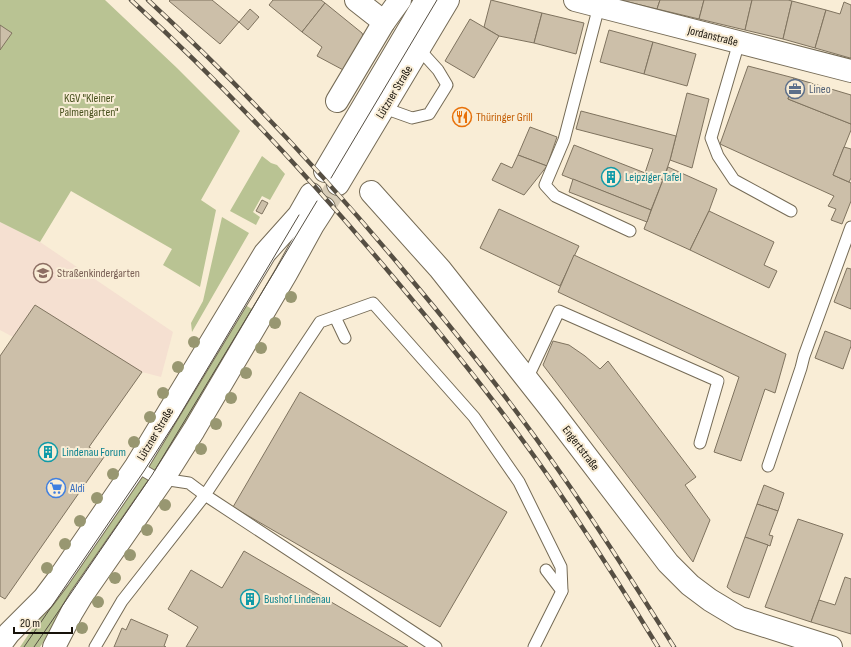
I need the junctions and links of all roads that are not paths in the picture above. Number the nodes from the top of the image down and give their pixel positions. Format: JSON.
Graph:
{"nodes":[{"id":1,"x":356,"y":0,"type":"edge"},
{"id":2,"x":400,"y":0,"type":"edge"},
{"id":3,"x":426,"y":0,"type":"edge"},
{"id":4,"x":448,"y":0,"type":"edge"},
{"id":5,"x":575,"y":0,"type":"edge"},
{"id":6,"x":598,"y":6,"type":"junction"},
{"id":7,"x":384,"y":22,"type":"junction"},
{"id":8,"x":739,"y":42,"type":"junction"},
{"id":9,"x":419,"y":49,"type":"junction"},
{"id":10,"x":851,"y":71,"type":"edge"},
{"id":11,"x":337,"y":101,"type":"dead end"},
{"id":12,"x":384,"y":108,"type":"junction"},
{"id":13,"x":371,"y":192,"type":"dead end"},
{"id":14,"x":791,"y":211,"type":"dead end"},
{"id":15,"x":851,"y":227,"type":"edge"},
{"id":16,"x":630,"y":231,"type":"dead end"},
{"id":17,"x":335,"y":317,"type":"junction"},
{"id":18,"x":345,"y":338,"type":"dead end"},
{"id":19,"x":527,"y":379,"type":"junction"},
{"id":20,"x":700,"y":443,"type":"dead end"},
{"id":21,"x":136,"y":466,"type":"junction"},
{"id":22,"x":768,"y":466,"type":"dead end"},
{"id":23,"x":163,"y":479,"type":"junction"},
{"id":24,"x":205,"y":494,"type":"junction"},
{"id":25,"x":546,"y":570,"type":"dead end"},
{"id":26,"x":562,"y":591,"type":"junction"},
{"id":27,"x":3,"y":635,"type":"edge"},
{"id":28,"x":54,"y":647,"type":"edge"},
{"id":29,"x":96,"y":647,"type":"edge"},
{"id":30,"x":436,"y":647,"type":"edge"},
{"id":31,"x":534,"y":647,"type":"edge"},
{"id":32,"x":831,"y":647,"type":"edge"}],
"edges":[{"from":1,"to":7,"type":"main road"},
{"from":2,"to":7,"type":"main road"},
{"from":3,"to":12,"type":"main road","name":"Lützner Straße"},
{"from":4,"to":9,"type":"main road","name":"Lützner Straße"},
{"from":5,"to":6,"type":"main road","name":"Jordanstraße"},
{"from":6,"to":8,"type":"main road","name":"Jordanstraße"},
{"from":6,"to":16,"type":"lane"},
{"from":7,"to":11,"type":"main road"},
{"from":8,"to":10,"type":"main road","name":"Jordanstraße"},
{"from":8,"to":14,"type":"lane"},
{"from":9,"to":12,"type":"main road","name":"Lützner Straße"},
{"from":9,"to":12,"type":"lane"},
{"from":13,"to":19,"type":"main road","name":"Engertstraße"},
{"from":15,"to":22,"type":"lane"},
{"from":17,"to":18,"type":"lane"},
{"from":17,"to":24,"type":"lane"},
{"from":17,"to":26,"type":"lane"},
{"from":19,"to":20,"type":"lane"},
{"from":19,"to":32,"type":"main road","name":"Engertstraße"},
{"from":21,"to":23,"type":"lane"},
{"from":21,"to":23,"type":"main road","name":"Lützner Straße"},
{"from":21,"to":27,"type":"main road","name":"Lützner Straße"},
{"from":23,"to":24,"type":"lane"},
{"from":23,"to":28,"type":"main road"},
{"from":24,"to":29,"type":"lane"},
{"from":24,"to":30,"type":"lane"},
{"from":25,"to":26,"type":"lane"},
{"from":26,"to":31,"type":"lane"}]}
